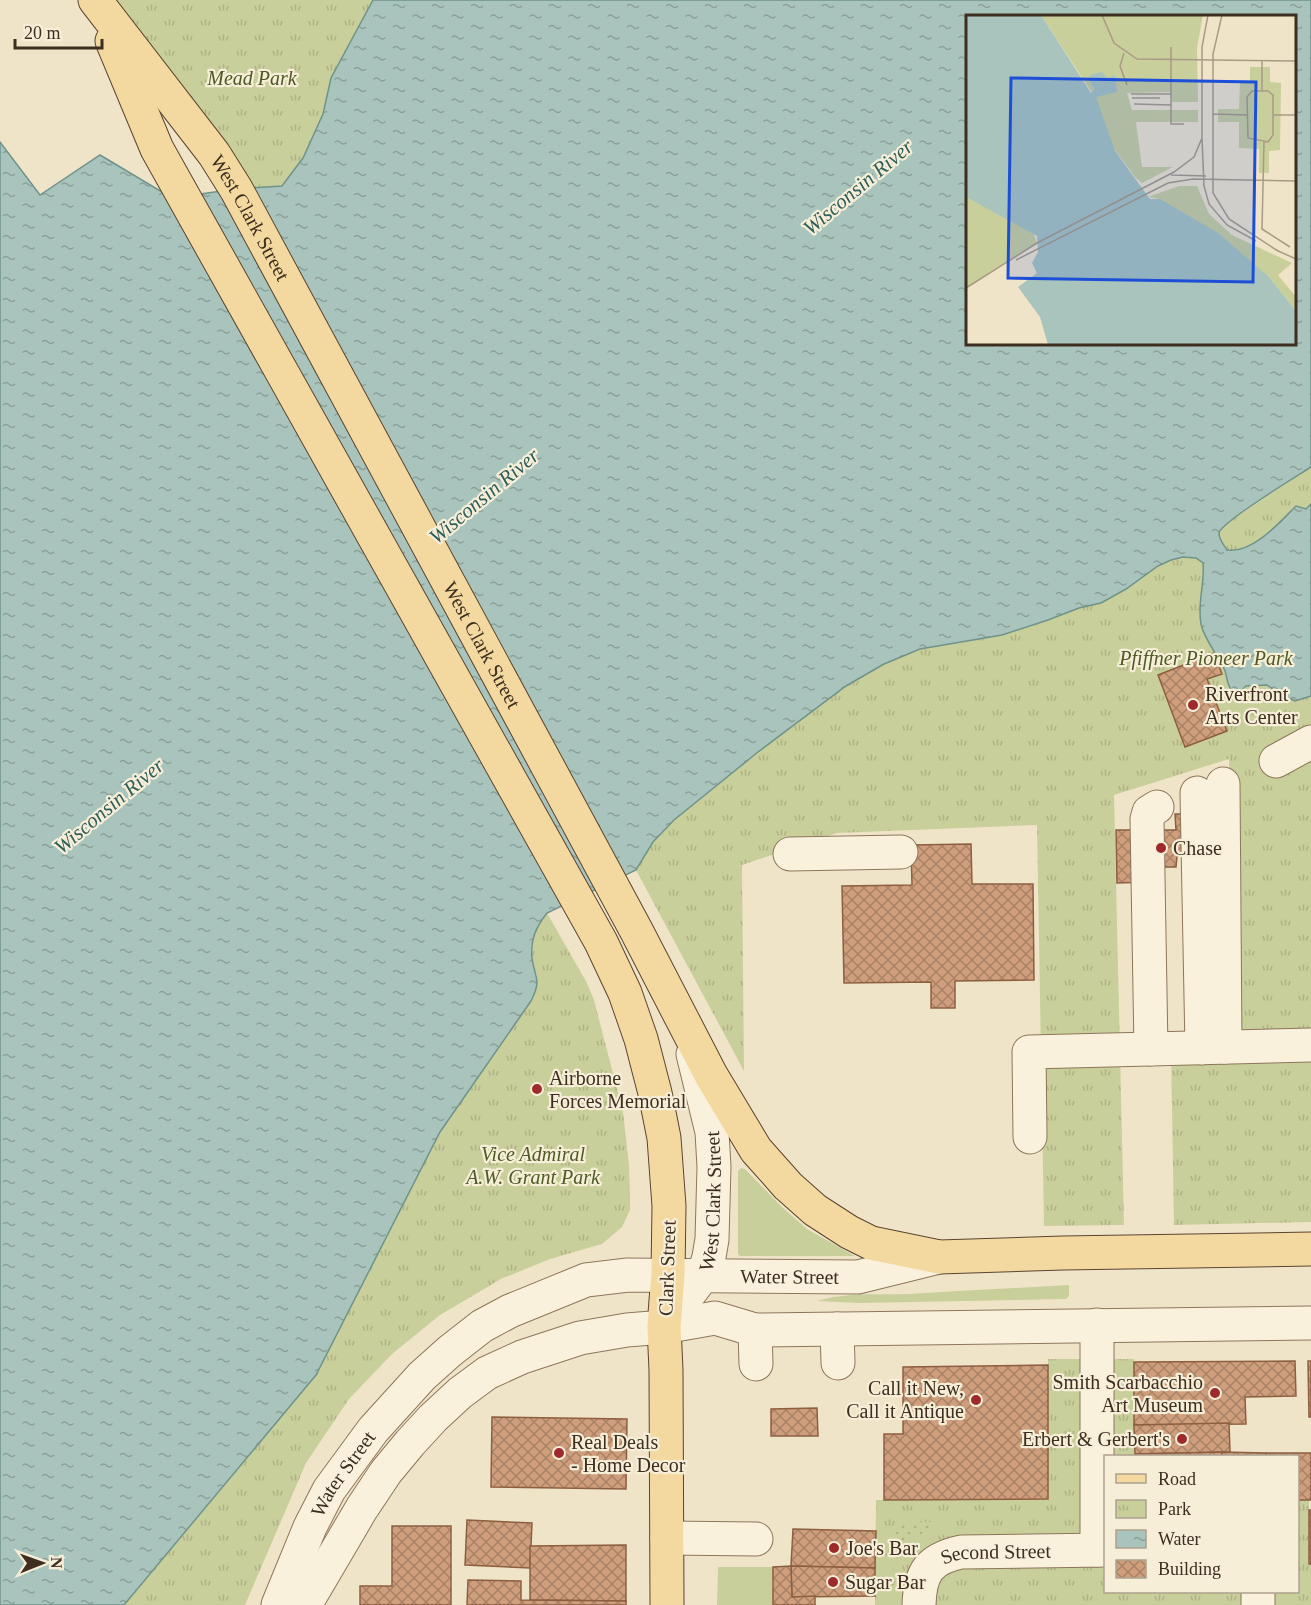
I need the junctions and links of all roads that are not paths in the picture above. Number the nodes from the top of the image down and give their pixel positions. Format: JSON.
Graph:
{"nodes":[{"id":1,"x":96,"y":2,"type":"edge"},
{"id":2,"x":1311,"y":742,"type":"edge"},
{"id":3,"x":1276,"y":761,"type":"dead end"},
{"id":4,"x":902,"y":852,"type":"dead end"},
{"id":5,"x":789,"y":854,"type":"dead end"},
{"id":6,"x":601,"y":942,"type":"joint"},
{"id":7,"x":686,"y":1026,"type":"junction"},
{"id":8,"x":1311,"y":1045,"type":"edge"},
{"id":9,"x":1187,"y":1048,"type":"junction"},
{"id":10,"x":1030,"y":1137,"type":"dead end"},
{"id":11,"x":1311,"y":1249,"type":"edge"},
{"id":12,"x":939,"y":1257,"type":"junction"},
{"id":13,"x":668,"y":1274,"type":"junction"},
{"id":14,"x":704,"y":1274,"type":"junction"},
{"id":15,"x":1311,"y":1323,"type":"edge"},
{"id":16,"x":1097,"y":1325,"type":"junction"},
{"id":17,"x":664,"y":1327,"type":"junction"},
{"id":18,"x":837,"y":1329,"type":"junction"},
{"id":19,"x":756,"y":1330,"type":"junction"},
{"id":20,"x":838,"y":1363,"type":"dead end"},
{"id":21,"x":756,"y":1364,"type":"dead end"},
{"id":22,"x":667,"y":1538,"type":"junction"},
{"id":23,"x":756,"y":1539,"type":"dead end"},
{"id":24,"x":1101,"y":1550,"type":"edge"},
{"id":25,"x":278,"y":1605,"type":"edge"},
{"id":26,"x":305,"y":1605,"type":"edge"},
{"id":27,"x":667,"y":1605,"type":"edge"},
{"id":28,"x":919,"y":1605,"type":"edge"}],
"edges":[{"from":1,"to":6,"type":"main road","name":"West Clark Street"},
{"from":1,"to":7,"type":"main road","name":"West Clark Street"},
{"from":2,"to":3,"type":"street"},
{"from":4,"to":5,"type":"street"},
{"from":6,"to":13,"type":"main road","name":"Clark Street"},
{"from":7,"to":12,"type":"main road"},
{"from":7,"to":14,"type":"street","name":"West Clark Street"},
{"from":8,"to":9,"type":"street"},
{"from":9,"to":9,"type":"street"},
{"from":9,"to":10,"type":"street"},
{"from":11,"to":12,"type":"main road","name":"Water Street"},
{"from":12,"to":14,"type":"street","name":"Water Street"},
{"from":13,"to":14,"type":"street","name":"Water Street"},
{"from":13,"to":17,"type":"main road","name":"Clark Street"},
{"from":13,"to":25,"type":"street","name":"Water Street"},
{"from":14,"to":17,"type":"street","name":"West Clark Street"},
{"from":15,"to":16,"type":"street","name":"Water Street"},
{"from":16,"to":18,"type":"street","name":"Water Street"},
{"from":16,"to":24,"type":"street"},
{"from":17,"to":19,"type":"street","name":"Water Street"},
{"from":17,"to":22,"type":"main road","name":"Clark Street"},
{"from":17,"to":26,"type":"street","name":"Water Street"},
{"from":18,"to":19,"type":"street","name":"Water Street"},
{"from":18,"to":20,"type":"street"},
{"from":19,"to":21,"type":"street"},
{"from":22,"to":23,"type":"street"},
{"from":22,"to":27,"type":"main road","name":"Clark Street"},
{"from":24,"to":28,"type":"street","name":"Second Street"}]}
